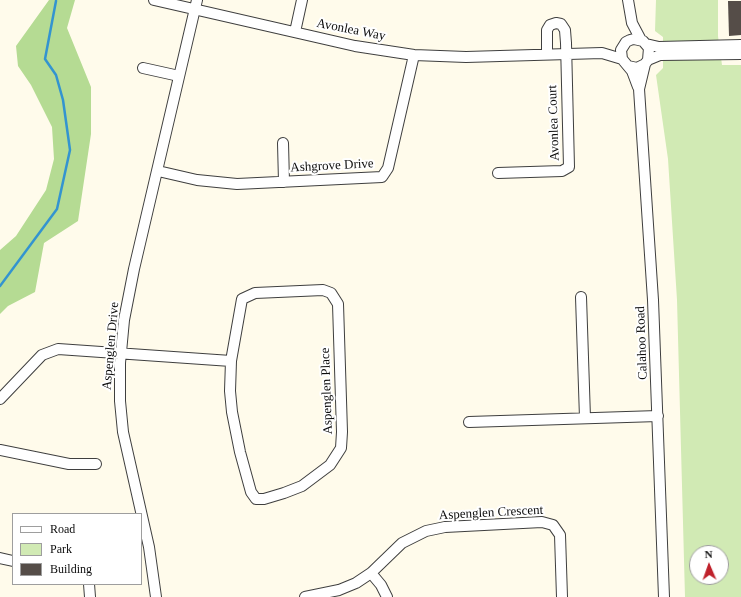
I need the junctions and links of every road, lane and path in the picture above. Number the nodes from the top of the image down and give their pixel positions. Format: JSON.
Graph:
{"nodes":[{"id":1,"x":154,"y":0,"type":"edge"},
{"id":2,"x":302,"y":0,"type":"edge"},
{"id":3,"x":628,"y":0,"type":"edge"},
{"id":4,"x":196,"y":5,"type":"edge"},
{"id":5,"x":632,"y":23,"type":"junction"},
{"id":6,"x":294,"y":32,"type":"junction"},
{"id":7,"x":644,"y":42,"type":"junction"},
{"id":8,"x":624,"y":44,"type":"junction"},
{"id":9,"x":741,"y":45,"type":"edge"},
{"id":10,"x":602,"y":53,"type":"junction"},
{"id":11,"x":547,"y":54,"type":"junction"},
{"id":12,"x":565,"y":54,"type":"junction"},
{"id":13,"x":741,"y":54,"type":"edge"},
{"id":14,"x":414,"y":55,"type":"junction"},
{"id":15,"x":625,"y":62,"type":"junction"},
{"id":16,"x":646,"y":62,"type":"junction"},
{"id":17,"x":143,"y":68,"type":"dead end"},
{"id":18,"x":179,"y":76,"type":"junction"},
{"id":19,"x":639,"y":89,"type":"junction"},
{"id":20,"x":283,"y":143,"type":"dead end"},
{"id":21,"x":158,"y":170,"type":"junction"},
{"id":22,"x":498,"y":172,"type":"dead end"},
{"id":23,"x":284,"y":182,"type":"junction"},
{"id":24,"x":581,"y":297,"type":"dead end"},
{"id":25,"x":121,"y":354,"type":"junction"},
{"id":26,"x":231,"y":361,"type":"junction"},
{"id":27,"x":0,"y":399,"type":"edge"},
{"id":28,"x":658,"y":416,"type":"junction"},
{"id":29,"x":585,"y":418,"type":"junction"},
{"id":30,"x":469,"y":422,"type":"dead end"},
{"id":31,"x":0,"y":450,"type":"edge"},
{"id":32,"x":96,"y":464,"type":"dead end"},
{"id":33,"x":141,"y":513,"type":"edge"},
{"id":34,"x":142,"y":518,"type":"edge"},
{"id":35,"x":0,"y":558,"type":"edge"},
{"id":36,"x":12,"y":561,"type":"edge"},
{"id":37,"x":371,"y":573,"type":"junction"},
{"id":38,"x":89,"y":585,"type":"edge"},
{"id":39,"x":90,"y":597,"type":"edge"},
{"id":40,"x":156,"y":597,"type":"edge"},
{"id":41,"x":305,"y":597,"type":"edge"},
{"id":42,"x":387,"y":597,"type":"edge"},
{"id":43,"x":562,"y":597,"type":"edge"},
{"id":44,"x":664,"y":597,"type":"edge"}],
"edges":[{"from":1,"to":4,"type":"street","name":"Avonlea Way"},
{"from":2,"to":6,"type":"street"},
{"from":3,"to":5,"type":"street"},
{"from":4,"to":6,"type":"street","name":"Avonlea Way"},
{"from":4,"to":18,"type":"street","name":"Aspenglen Drive"},
{"from":5,"to":7,"type":"street"},
{"from":5,"to":8,"type":"street"},
{"from":6,"to":14,"type":"street","name":"Avonlea Way"},
{"from":7,"to":8,"type":"street"},
{"from":7,"to":9,"type":"street"},
{"from":7,"to":16,"type":"street"},
{"from":8,"to":10,"type":"street","name":"Avonlea Way"},
{"from":8,"to":15,"type":"street"},
{"from":10,"to":12,"type":"street","name":"Avonlea Way"},
{"from":10,"to":15,"type":"street","name":"Avonlea Way"},
{"from":11,"to":12,"type":"street","name":"Avonlea Way"},
{"from":11,"to":12,"type":"street"},
{"from":11,"to":14,"type":"street","name":"Avonlea Way"},
{"from":12,"to":22,"type":"street","name":"Avonlea Court"},
{"from":13,"to":16,"type":"street"},
{"from":14,"to":23,"type":"street","name":"Ashgrove Drive"},
{"from":15,"to":16,"type":"street"},
{"from":15,"to":19,"type":"street","name":"Calahoo Road"},
{"from":16,"to":19,"type":"street","name":"Calahoo Road"},
{"from":17,"to":18,"type":"street"},
{"from":18,"to":21,"type":"street","name":"Aspenglen Drive"},
{"from":19,"to":28,"type":"street","name":"Calahoo Road"},
{"from":20,"to":23,"type":"street"},
{"from":21,"to":23,"type":"street","name":"Ashgrove Drive"},
{"from":21,"to":25,"type":"street","name":"Aspenglen Drive"},
{"from":24,"to":29,"type":"street"},
{"from":25,"to":26,"type":"street"},
{"from":25,"to":27,"type":"street"},
{"from":25,"to":33,"type":"street","name":"Aspenglen Drive"},
{"from":26,"to":26,"type":"street","name":"Aspenglen Place"},
{"from":28,"to":29,"type":"street"},
{"from":28,"to":44,"type":"street","name":"Calahoo Road"},
{"from":29,"to":30,"type":"street"},
{"from":31,"to":32,"type":"street"},
{"from":34,"to":40,"type":"street","name":"Aspenglen Drive"},
{"from":35,"to":36,"type":"street"},
{"from":37,"to":41,"type":"street","name":"Aspenglen Crescent"},
{"from":37,"to":42,"type":"street"},
{"from":37,"to":43,"type":"street","name":"Aspenglen Crescent"},
{"from":38,"to":39,"type":"street"}]}
